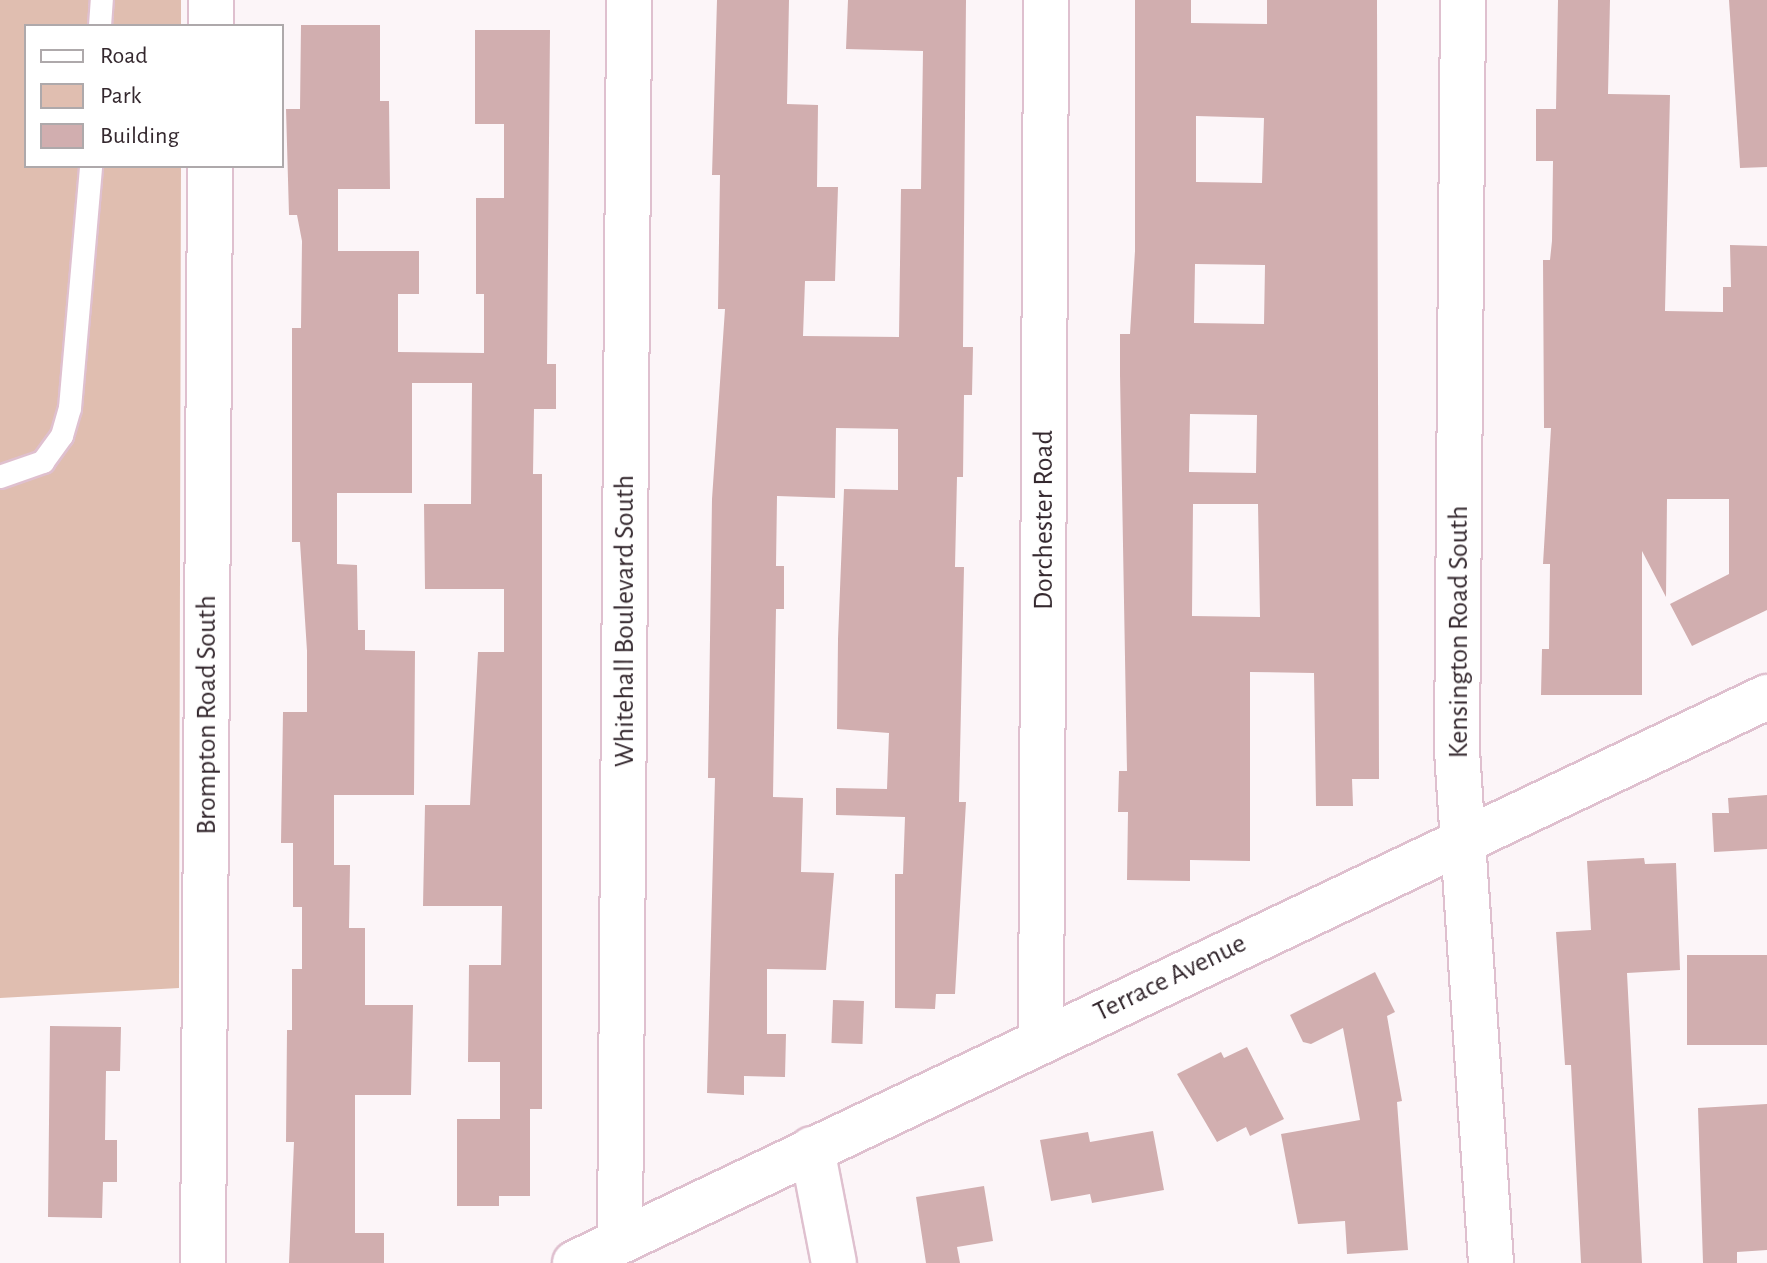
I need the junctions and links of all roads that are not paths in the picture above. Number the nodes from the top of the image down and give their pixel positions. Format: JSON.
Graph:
{"nodes":[{"id":1,"x":102,"y":0,"type":"edge"},
{"id":2,"x":211,"y":0,"type":"edge"},
{"id":3,"x":629,"y":0,"type":"edge"},
{"id":4,"x":1046,"y":0,"type":"edge"},
{"id":5,"x":1463,"y":0,"type":"edge"},
{"id":6,"x":100,"y":24,"type":"edge"},
{"id":7,"x":211,"y":24,"type":"edge"},
{"id":8,"x":91,"y":168,"type":"edge"},
{"id":9,"x":210,"y":168,"type":"edge"},
{"id":10,"x":0,"y":477,"type":"edge"},
{"id":11,"x":1767,"y":697,"type":"edge"},
{"id":12,"x":1465,"y":837,"type":"junction"},
{"id":13,"x":1041,"y":1039,"type":"junction"},
{"id":14,"x":812,"y":1149,"type":"junction"},
{"id":15,"x":620,"y":1241,"type":"junction"},
{"id":16,"x":203,"y":1263,"type":"edge"},
{"id":17,"x":575,"y":1263,"type":"edge"},
{"id":18,"x":834,"y":1263,"type":"edge"},
{"id":19,"x":1491,"y":1263,"type":"edge"}],
"edges":[{"from":1,"to":6,"type":"lane"},
{"from":2,"to":7,"type":"street"},
{"from":3,"to":15,"type":"street","name":"Whitehall Boulevard South"},
{"from":4,"to":13,"type":"street","name":"Dorchester Road"},
{"from":5,"to":12,"type":"street","name":"Kensington Road South"},
{"from":8,"to":10,"type":"lane"},
{"from":9,"to":16,"type":"street","name":"Brompton Road South"},
{"from":11,"to":12,"type":"street","name":"Terrace Avenue"},
{"from":12,"to":13,"type":"street","name":"Terrace Avenue"},
{"from":12,"to":19,"type":"street","name":"Kensington Road South"},
{"from":13,"to":14,"type":"street","name":"Terrace Avenue"},
{"from":14,"to":15,"type":"street","name":"Terrace Avenue"},
{"from":14,"to":18,"type":"street"},
{"from":15,"to":17,"type":"street","name":"Terrace Avenue"}]}
